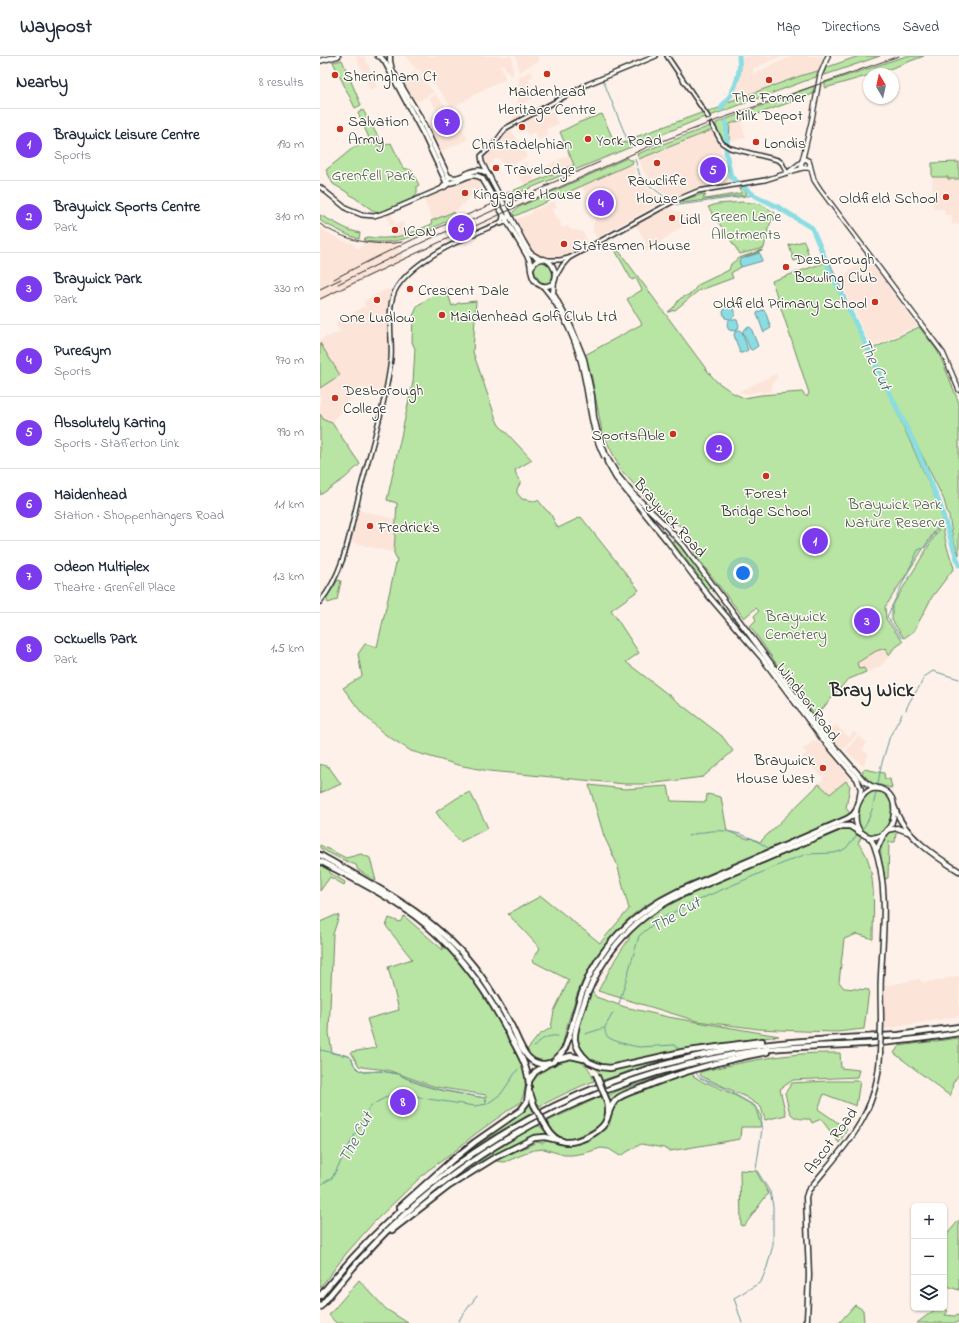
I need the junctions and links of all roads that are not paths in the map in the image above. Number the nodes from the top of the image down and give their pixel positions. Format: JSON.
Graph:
{"nodes":[{"id":1,"x":338,"y":56,"type":"edge"},
{"id":2,"x":378,"y":56,"type":"edge"},
{"id":3,"x":390,"y":56,"type":"edge"},
{"id":4,"x":656,"y":56,"type":"edge"},
{"id":5,"x":667,"y":56,"type":"edge"},
{"id":6,"x":828,"y":56,"type":"edge"},
{"id":7,"x":320,"y":61,"type":"edge"},
{"id":8,"x":708,"y":117,"type":"tunnel mouth"},
{"id":9,"x":712,"y":125,"type":"tunnel mouth"},
{"id":10,"x":805,"y":151,"type":"junction"},
{"id":11,"x":802,"y":160,"type":"junction"},
{"id":12,"x":808,"y":160,"type":"junction"},
{"id":13,"x":810,"y":165,"type":"junction"},
{"id":14,"x":804,"y":168,"type":"junction"},
{"id":15,"x":787,"y":173,"type":"junction"},
{"id":16,"x":488,"y":174,"type":"junction"},
{"id":17,"x":813,"y":175,"type":"junction"},
{"id":18,"x":450,"y":177,"type":"junction"},
{"id":19,"x":448,"y":182,"type":"junction"},
{"id":20,"x":320,"y":188,"type":"edge"},
{"id":21,"x":508,"y":214,"type":"junction"},
{"id":22,"x":503,"y":215,"type":"junction"},
{"id":23,"x":507,"y":221,"type":"junction"},
{"id":24,"x":500,"y":224,"type":"junction"},
{"id":25,"x":511,"y":228,"type":"junction"},
{"id":26,"x":569,"y":258,"type":"junction"},
{"id":27,"x":542,"y":260,"type":"junction"},
{"id":28,"x":531,"y":268,"type":"junction"},
{"id":29,"x":554,"y":280,"type":"junction"},
{"id":30,"x":543,"y":286,"type":"junction"},
{"id":31,"x":959,"y":390,"type":"edge"},
{"id":32,"x":320,"y":602,"type":"edge"},
{"id":33,"x":881,"y":789,"type":"junction"},
{"id":34,"x":859,"y":801,"type":"junction"},
{"id":35,"x":894,"y":805,"type":"junction"},
{"id":36,"x":856,"y":811,"type":"junction"},
{"id":37,"x":886,"y":832,"type":"junction"},
{"id":38,"x":862,"y":833,"type":"junction"},
{"id":39,"x":911,"y":833,"type":"junction"},
{"id":40,"x":877,"y":852,"type":"junction"},
{"id":41,"x":320,"y":855,"type":"edge"},
{"id":42,"x":320,"y":861,"type":"edge"},
{"id":43,"x":959,"y":871,"type":"edge"},
{"id":44,"x":959,"y":1027,"type":"edge"},
{"id":45,"x":959,"y":1033,"type":"edge"},
{"id":46,"x":832,"y":1039,"type":"junction"},
{"id":47,"x":785,"y":1048,"type":"junction"},
{"id":48,"x":588,"y":1062,"type":"junction"},
{"id":49,"x":552,"y":1063,"type":"junction"},
{"id":50,"x":529,"y":1086,"type":"junction"},
{"id":51,"x":608,"y":1116,"type":"junction"},
{"id":52,"x":562,"y":1142,"type":"junction"},
{"id":53,"x":391,"y":1218,"type":"junction"},
{"id":54,"x":375,"y":1244,"type":"junction"},
{"id":55,"x":320,"y":1296,"type":"edge"},
{"id":56,"x":320,"y":1307,"type":"edge"},
{"id":57,"x":805,"y":1323,"type":"edge"}],
"edges":[{"from":1,"to":7,"type":"main road"},
{"from":2,"to":19,"type":"main road"},
{"from":3,"to":18,"type":"main road"},
{"from":4,"to":16,"type":"street"},
{"from":5,"to":8,"type":"street"},
{"from":6,"to":10,"type":"main road"},
{"from":9,"to":15,"type":"street"},
{"from":10,"to":11,"type":"main road"},
{"from":10,"to":12,"type":"main road"},
{"from":11,"to":12,"type":"main road"},
{"from":11,"to":14,"type":"main road"},
{"from":11,"to":15,"type":"street"},
{"from":12,"to":13,"type":"main road"},
{"from":13,"to":14,"type":"main road"},
{"from":13,"to":17,"type":"main road"},
{"from":14,"to":15,"type":"street"},
{"from":14,"to":17,"type":"main road"},
{"from":15,"to":26,"type":"street"},
{"from":16,"to":18,"type":"main road"},
{"from":16,"to":21,"type":"main road"},
{"from":17,"to":31,"type":"main road"},
{"from":18,"to":19,"type":"street"},
{"from":19,"to":20,"type":"street"},
{"from":19,"to":22,"type":"main road"},
{"from":21,"to":23,"type":"street"},
{"from":21,"to":27,"type":"main road"},
{"from":22,"to":23,"type":"main road"},
{"from":22,"to":24,"type":"street"},
{"from":23,"to":24,"type":"street"},
{"from":23,"to":25,"type":"main road"},
{"from":24,"to":25,"type":"street"},
{"from":24,"to":32,"type":"street"},
{"from":25,"to":28,"type":"main road"},
{"from":26,"to":27,"type":"street"},
{"from":26,"to":29,"type":"street"},
{"from":27,"to":28,"type":"main road"},
{"from":27,"to":29,"type":"main road"},
{"from":28,"to":30,"type":"main road"},
{"from":29,"to":30,"type":"main road"},
{"from":29,"to":33,"type":"main road","name":"Braywick Road"},
{"from":30,"to":34,"type":"main road","name":"Windsor Road"},
{"from":33,"to":34,"type":"main road"},
{"from":33,"to":35,"type":"main road"},
{"from":34,"to":36,"type":"main road"},
{"from":35,"to":37,"type":"main road"},
{"from":35,"to":39,"type":"main road"},
{"from":36,"to":38,"type":"main road"},
{"from":36,"to":49,"type":"highway"},
{"from":37,"to":38,"type":"main road"},
{"from":37,"to":39,"type":"main road"},
{"from":37,"to":40,"type":"main road","name":"Ascot Road"},
{"from":38,"to":40,"type":"main road","name":"Ascot Road"},
{"from":38,"to":48,"type":"highway"},
{"from":39,"to":43,"type":"main road"},
{"from":40,"to":57,"type":"main road","name":"Ascot Road","bridge":true},
{"from":41,"to":49,"type":"highway"},
{"from":42,"to":50,"type":"highway"},
{"from":44,"to":46,"type":"highway"},
{"from":45,"to":47,"type":"highway"},
{"from":46,"to":48,"type":"highway"},
{"from":46,"to":53,"type":"highway"},
{"from":47,"to":51,"type":"highway"},
{"from":47,"to":54,"type":"highway"},
{"from":48,"to":49,"type":"highway"},
{"from":48,"to":51,"type":"highway","bridge":true},
{"from":49,"to":50,"type":"highway"},
{"from":50,"to":52,"type":"highway","bridge":true},
{"from":50,"to":53,"type":"highway"},
{"from":51,"to":52,"type":"highway"},
{"from":52,"to":54,"type":"highway"},
{"from":53,"to":55,"type":"highway"},
{"from":54,"to":56,"type":"highway"}]}
